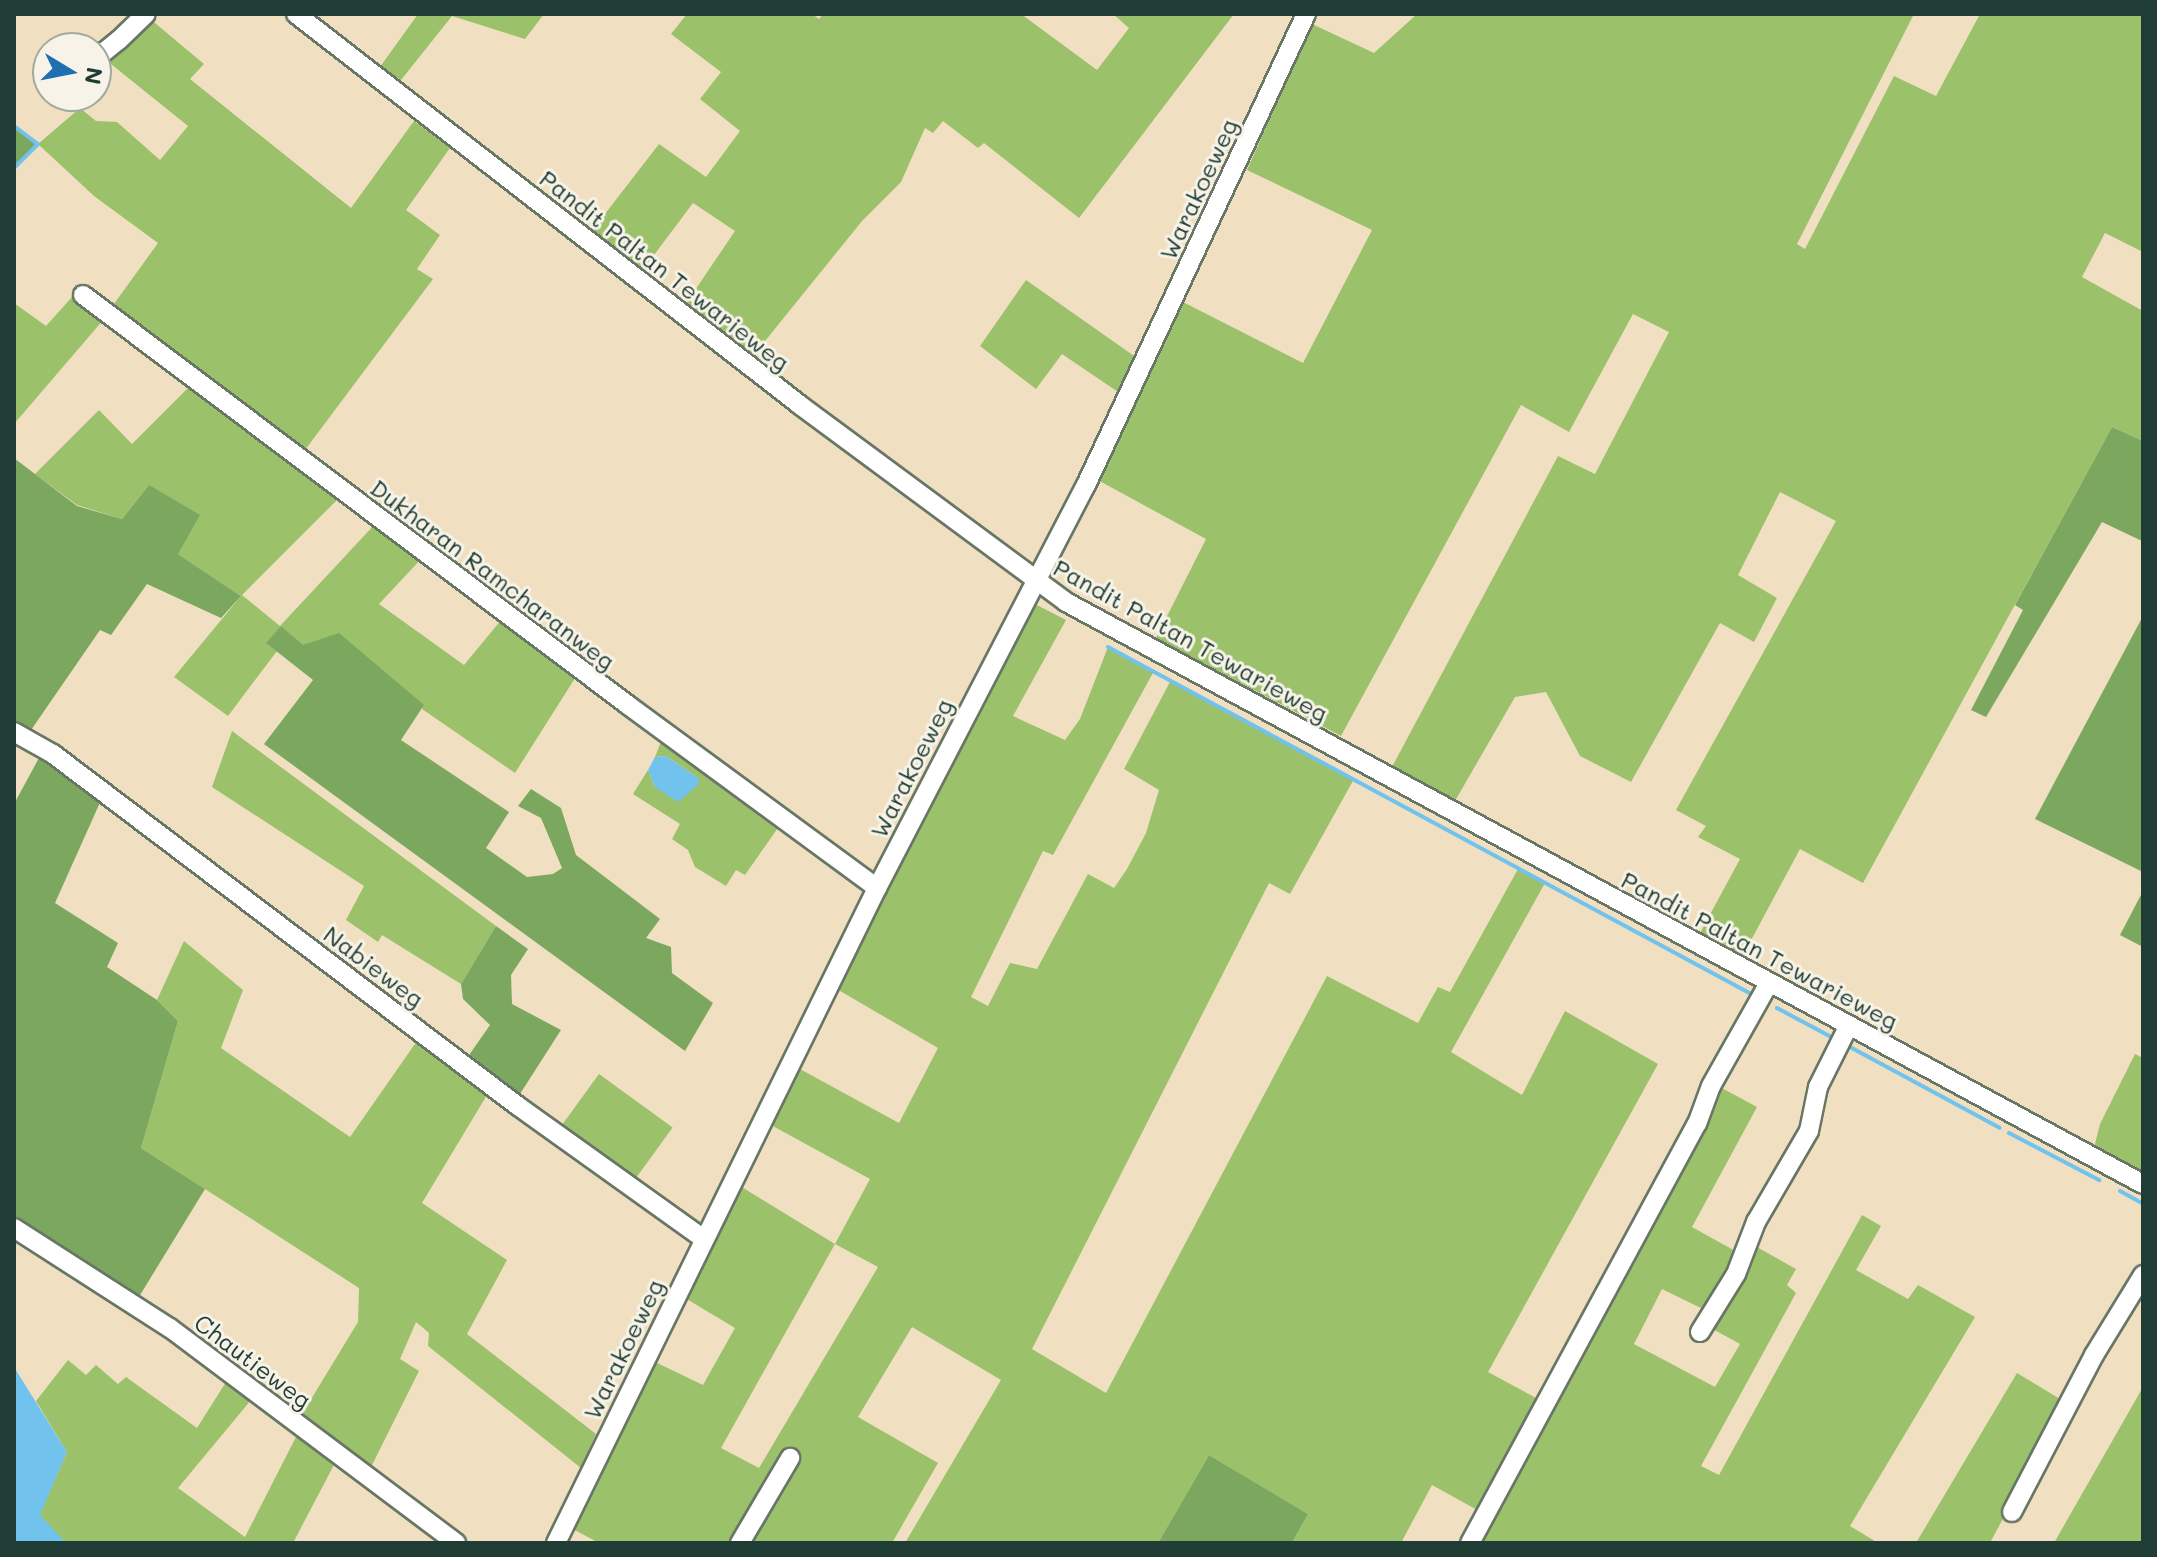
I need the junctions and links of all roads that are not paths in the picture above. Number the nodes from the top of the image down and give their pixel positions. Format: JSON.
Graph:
{"nodes":[{"id":1,"x":146,"y":14,"type":"edge"},
{"id":2,"x":296,"y":14,"type":"edge"},
{"id":3,"x":1300,"y":17,"type":"edge"},
{"id":4,"x":112,"y":46,"type":"edge"},
{"id":5,"x":83,"y":295,"type":"dead end"},
{"id":6,"x":1038,"y":583,"type":"junction"},
{"id":7,"x":14,"y":732,"type":"edge"},
{"id":8,"x":877,"y":888,"type":"junction"},
{"id":9,"x":1769,"y":983,"type":"junction"},
{"id":10,"x":1849,"y":1025,"type":"junction"},
{"id":11,"x":2143,"y":1184,"type":"edge"},
{"id":12,"x":14,"y":1228,"type":"edge"},
{"id":13,"x":704,"y":1239,"type":"junction"},
{"id":14,"x":2143,"y":1275,"type":"edge"},
{"id":15,"x":1700,"y":1332,"type":"dead end"},
{"id":16,"x":790,"y":1458,"type":"dead end"},
{"id":17,"x":2012,"y":1512,"type":"dead end"},
{"id":18,"x":456,"y":1543,"type":"edge"},
{"id":19,"x":556,"y":1543,"type":"edge"},
{"id":20,"x":740,"y":1543,"type":"edge"},
{"id":21,"x":1470,"y":1543,"type":"edge"}],
"edges":[{"from":1,"to":4,"type":"street"},
{"from":2,"to":6,"type":"street","name":"Pandit Paltan Tewarieweg"},
{"from":3,"to":6,"type":"street","name":"Warakoeweg"},
{"from":5,"to":8,"type":"street","name":"Dukharan Ramcharanweg"},
{"from":6,"to":8,"type":"street","name":"Warakoeweg"},
{"from":6,"to":9,"type":"street","name":"Pandit Paltan Tewarieweg"},
{"from":7,"to":13,"type":"street","name":"Nabieweg"},
{"from":8,"to":13,"type":"street","name":"Warakoeweg"},
{"from":9,"to":10,"type":"street","name":"Pandit Paltan Tewarieweg"},
{"from":9,"to":21,"type":"street"},
{"from":10,"to":11,"type":"street","name":"Pandit Paltan Tewarieweg"},
{"from":10,"to":15,"type":"street"},
{"from":12,"to":18,"type":"street","name":"Chautieweg"},
{"from":13,"to":19,"type":"street","name":"Warakoeweg"},
{"from":14,"to":17,"type":"street"},
{"from":16,"to":20,"type":"street"}]}
